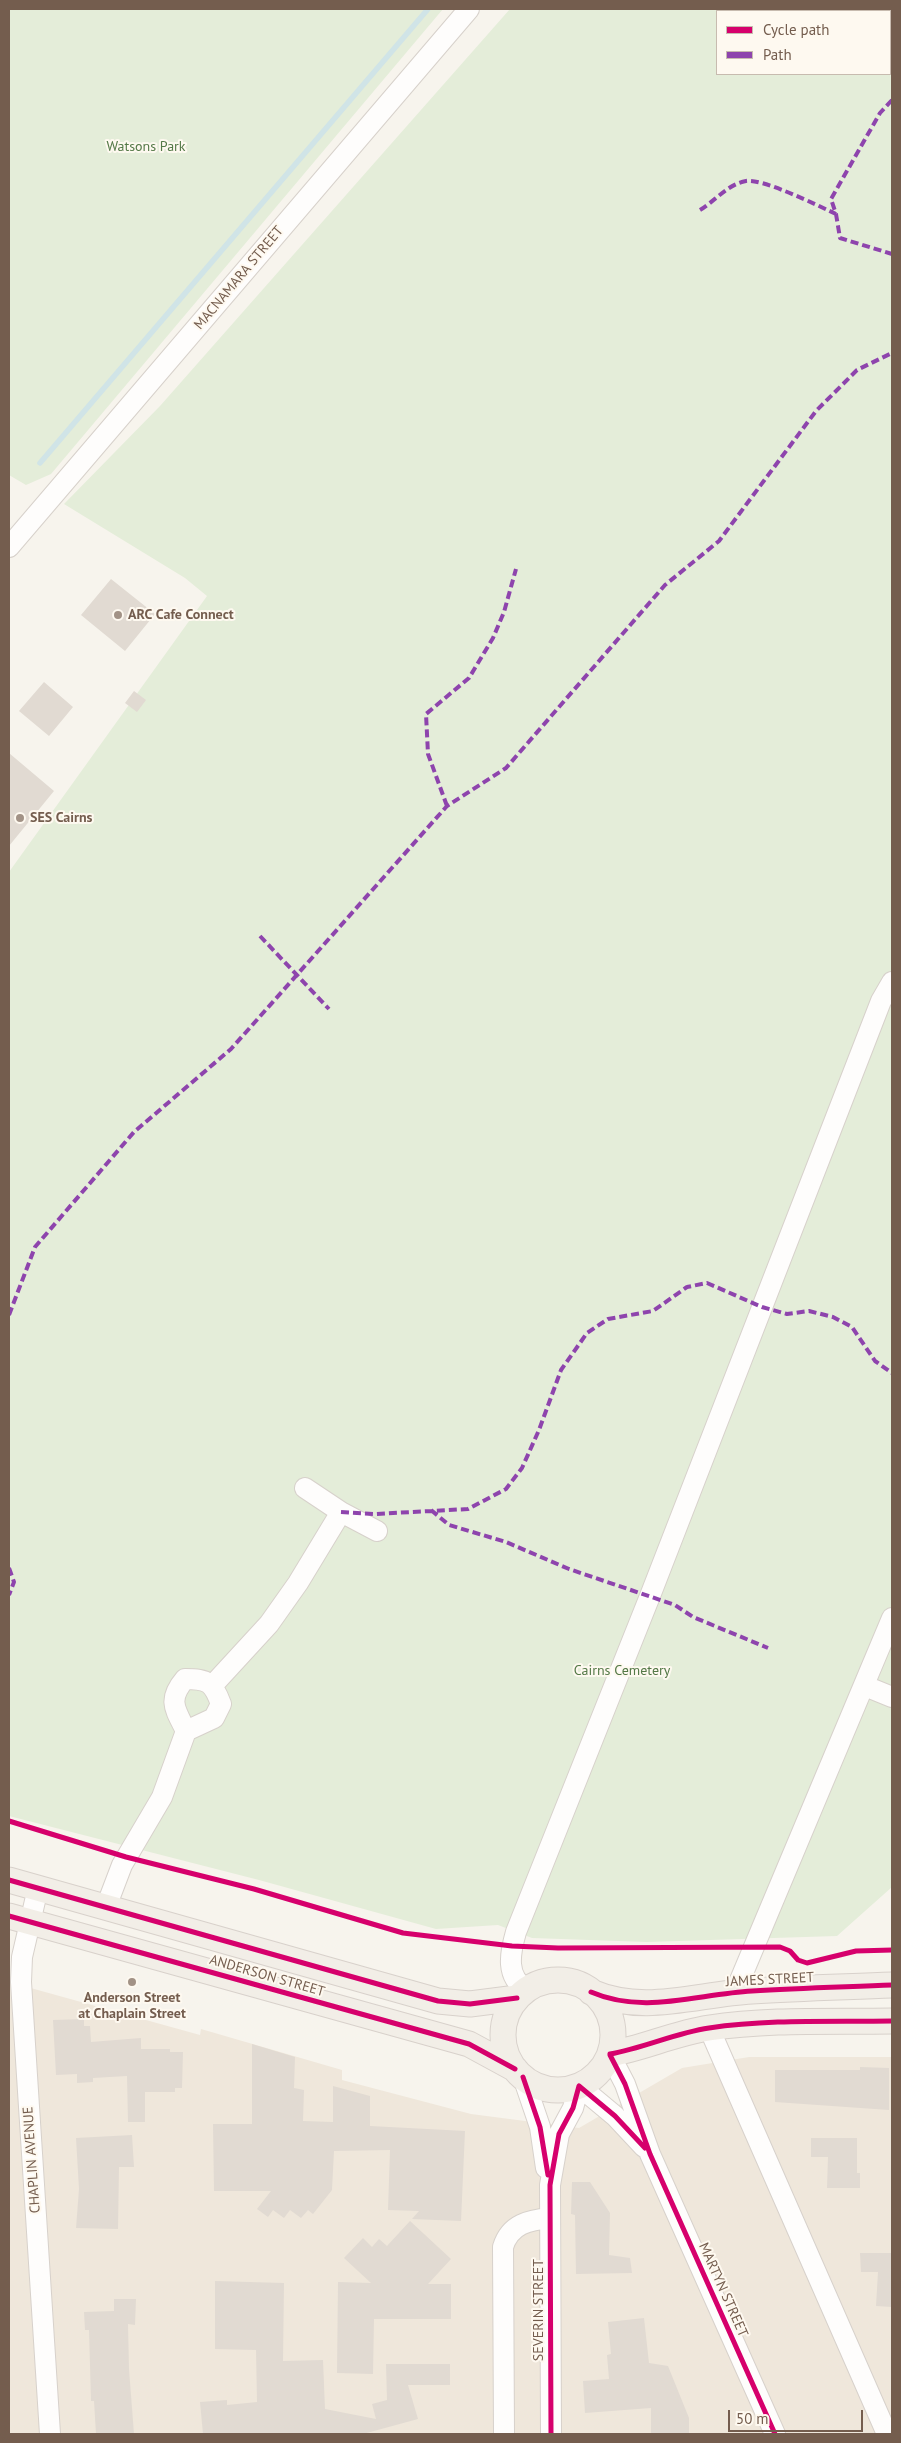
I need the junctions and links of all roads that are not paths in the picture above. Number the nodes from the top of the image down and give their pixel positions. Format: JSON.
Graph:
{"nodes":[{"id":1,"x":469,"y":9,"type":"edge"},
{"id":2,"x":13,"y":534,"type":"edge"},
{"id":3,"x":892,"y":982,"type":"edge"},
{"id":4,"x":305,"y":1488,"type":"dead end"},
{"id":5,"x":341,"y":1512,"type":"junction"},
{"id":6,"x":377,"y":1531,"type":"dead end"},
{"id":7,"x":892,"y":1618,"type":"edge"},
{"id":8,"x":212,"y":1686,"type":"junction"},
{"id":9,"x":865,"y":1686,"type":"junction"},
{"id":10,"x":892,"y":1697,"type":"edge"},
{"id":11,"x":186,"y":1731,"type":"junction"},
{"id":12,"x":9,"y":1880,"type":"edge"},
{"id":13,"x":38,"y":1888,"type":"junction"},
{"id":14,"x":106,"y":1908,"type":"junction"},
{"id":15,"x":19,"y":1919,"type":"edge"},
{"id":16,"x":892,"y":1985,"type":"edge"},
{"id":17,"x":591,"y":1992,"type":"junction"},
{"id":18,"x":735,"y":1992,"type":"junction"},
{"id":19,"x":522,"y":1994,"type":"junction"},
{"id":20,"x":892,"y":2021,"type":"edge"},
{"id":21,"x":709,"y":2028,"type":"junction"},
{"id":22,"x":610,"y":2054,"type":"junction"},
{"id":23,"x":519,"y":2073,"type":"junction"},
{"id":24,"x":579,"y":2086,"type":"junction"},
{"id":25,"x":650,"y":2154,"type":"junction"},
{"id":26,"x":550,"y":2185,"type":"junction"},
{"id":27,"x":550,"y":2218,"type":"junction"},
{"id":28,"x":50,"y":2434,"type":"edge"},
{"id":29,"x":504,"y":2434,"type":"edge"},
{"id":30,"x":551,"y":2434,"type":"edge"},
{"id":31,"x":775,"y":2434,"type":"edge"},
{"id":32,"x":887,"y":2434,"type":"edge"}],
"edges":[{"from":1,"to":2,"type":"street","name":"MACNAMARA STREET"},
{"from":3,"to":19,"type":"street"},
{"from":4,"to":5,"type":"street"},
{"from":5,"to":6,"type":"street"},
{"from":5,"to":8,"type":"street"},
{"from":7,"to":9,"type":"street"},
{"from":8,"to":11,"type":"street"},
{"from":8,"to":11,"type":"street"},
{"from":9,"to":10,"type":"street"},
{"from":9,"to":18,"type":"street"},
{"from":11,"to":14,"type":"street"},
{"from":12,"to":13,"type":"main road","name":"ANDERSON STREET"},
{"from":13,"to":14,"type":"main road","name":"ANDERSON STREET"},
{"from":13,"to":15,"type":"street","name":"CHAPLIN AVENUE"},
{"from":14,"to":19,"type":"main road","name":"ANDERSON STREET"},
{"from":15,"to":23,"type":"main road","name":"ANDERSON STREET"},
{"from":15,"to":28,"type":"street","name":"CHAPLIN AVENUE"},
{"from":16,"to":18,"type":"main road","name":"JAMES STREET"},
{"from":17,"to":18,"type":"main road","name":"JAMES STREET"},
{"from":17,"to":19,"type":"main road"},
{"from":17,"to":22,"type":"main road"},
{"from":19,"to":23,"type":"main road"},
{"from":20,"to":21,"type":"main road"},
{"from":21,"to":22,"type":"main road"},
{"from":21,"to":32,"type":"street"},
{"from":22,"to":24,"type":"main road"},
{"from":22,"to":25,"type":"street","name":"MARTYN STREET"},
{"from":23,"to":24,"type":"main road"},
{"from":23,"to":26,"type":"street","name":"SEVERIN STREET"},
{"from":24,"to":25,"type":"street","name":"MARTYN STREET"},
{"from":24,"to":26,"type":"street","name":"SEVERIN STREET"},
{"from":25,"to":31,"type":"street","name":"MARTYN STREET"},
{"from":26,"to":27,"type":"street","name":"SEVERIN STREET"},
{"from":27,"to":29,"type":"street"},
{"from":27,"to":30,"type":"street","name":"SEVERIN STREET"}]}
